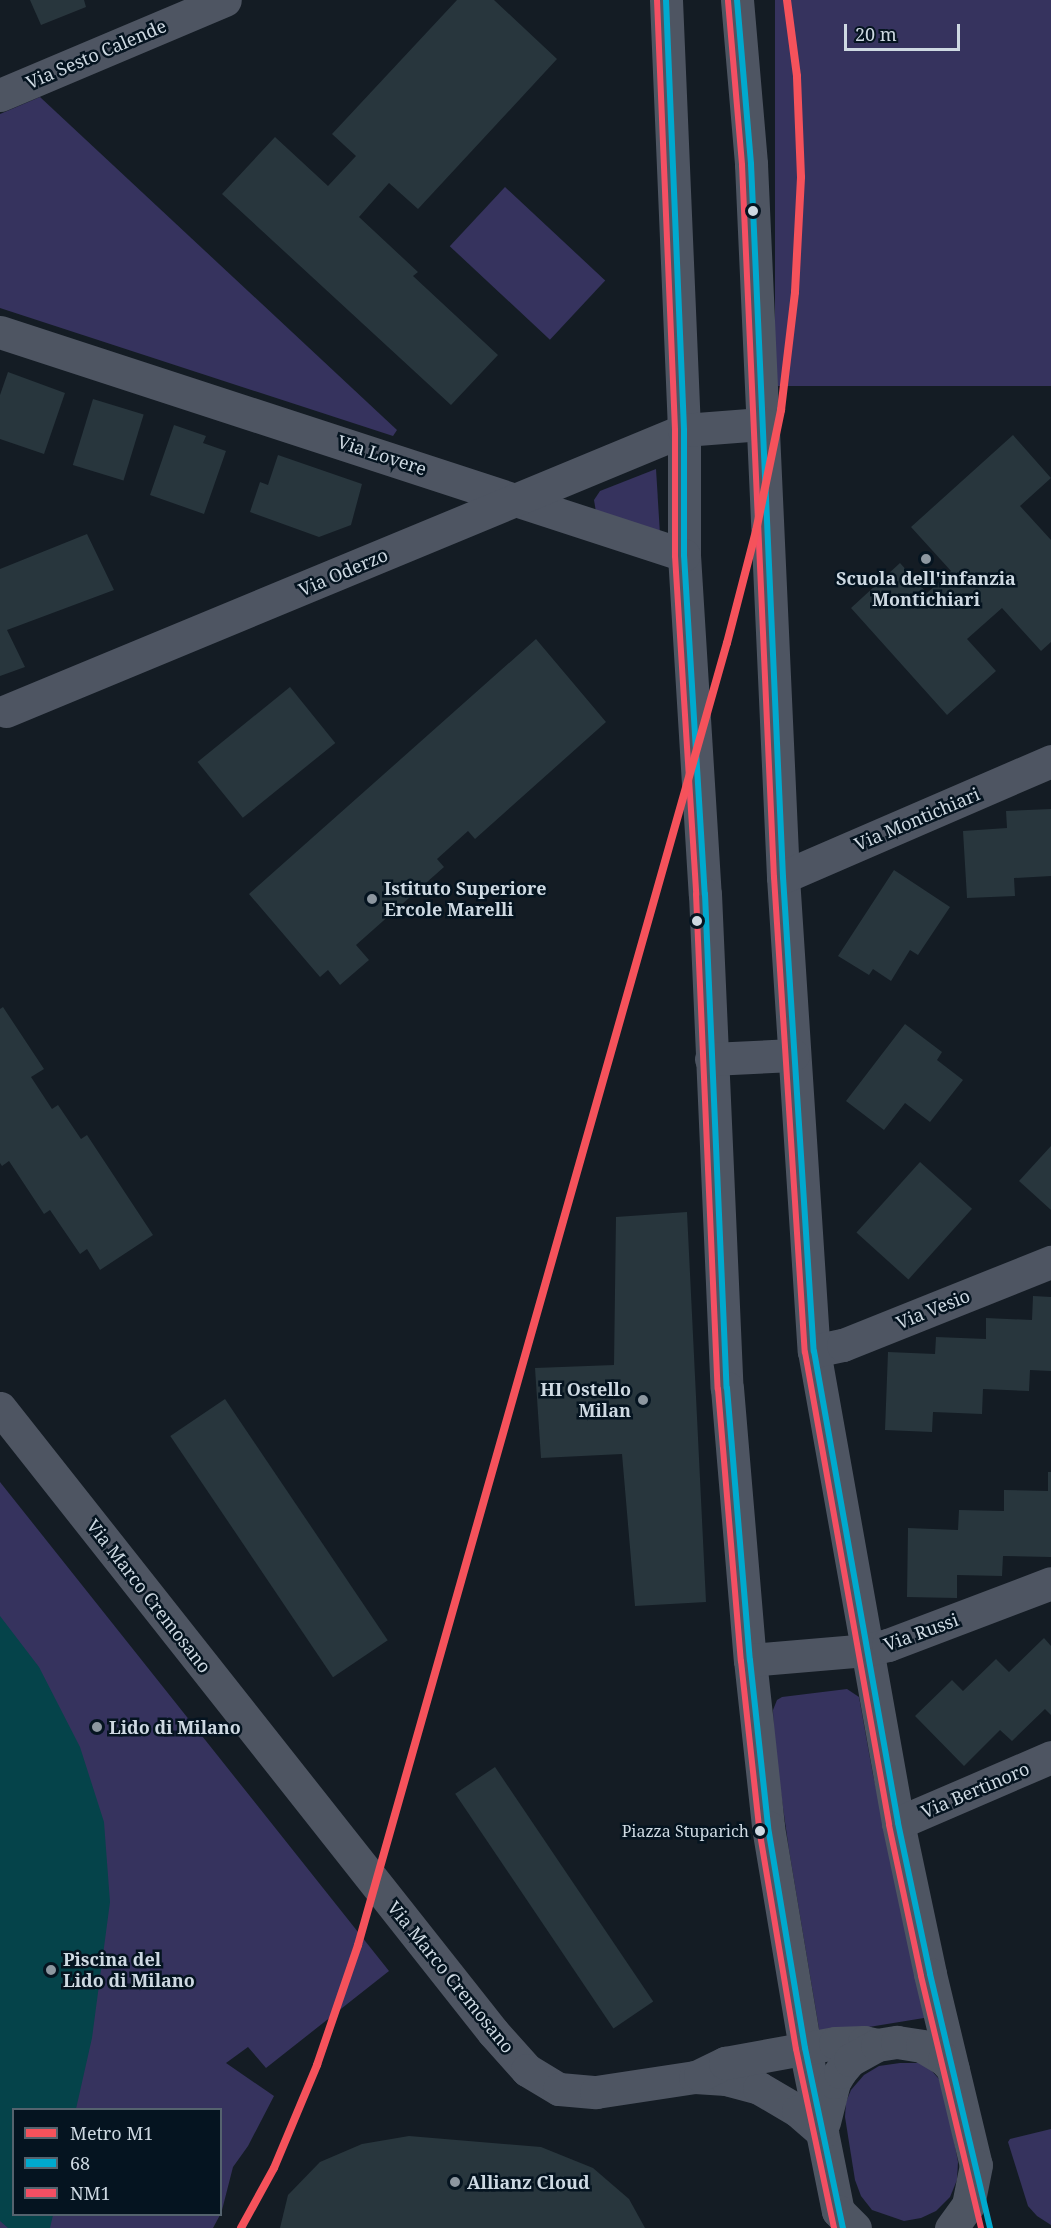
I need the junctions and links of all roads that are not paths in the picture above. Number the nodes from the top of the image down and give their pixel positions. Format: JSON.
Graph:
{"nodes":[{"id":1,"x":225,"y":0,"type":"edge"},
{"id":2,"x":666,"y":0,"type":"edge"},
{"id":3,"x":737,"y":0,"type":"edge"},
{"id":4,"x":0,"y":95,"type":"edge"},
{"id":5,"x":0,"y":332,"type":"edge"},
{"id":6,"x":762,"y":424,"type":"junction"},
{"id":7,"x":684,"y":430,"type":"junction"},
{"id":8,"x":517,"y":499,"type":"junction"},
{"id":9,"x":684,"y":555,"type":"junction"},
{"id":10,"x":6,"y":711,"type":"dead end"},
{"id":11,"x":1051,"y":760,"type":"edge"},
{"id":12,"x":783,"y":877,"type":"junction"},
{"id":13,"x":793,"y":1055,"type":"junction"},
{"id":14,"x":711,"y":1059,"type":"junction"},
{"id":15,"x":1051,"y":1262,"type":"edge"},
{"id":16,"x":814,"y":1351,"type":"junction"},
{"id":17,"x":0,"y":1408,"type":"edge"},
{"id":18,"x":1051,"y":1583,"type":"edge"},
{"id":19,"x":866,"y":1650,"type":"junction"},
{"id":20,"x":750,"y":1660,"type":"junction"},
{"id":21,"x":1051,"y":1757,"type":"edge"},
{"id":22,"x":898,"y":1823,"type":"junction"},
{"id":23,"x":877,"y":2045,"type":"junction"},
{"id":24,"x":805,"y":2048,"type":"junction"},
{"id":25,"x":953,"y":2069,"type":"junction"},
{"id":26,"x":695,"y":2077,"type":"junction"},
{"id":27,"x":822,"y":2133,"type":"junction"},
{"id":28,"x":847,"y":2219,"type":"edge"},
{"id":29,"x":951,"y":2228,"type":"edge"}],
"edges":[{"from":1,"to":4,"type":"street","name":"Via Sesto Calende"},
{"from":2,"to":7,"type":"street"},
{"from":3,"to":6,"type":"street"},
{"from":5,"to":8,"type":"street","name":"Via Lovere"},
{"from":6,"to":7,"type":"street"},
{"from":6,"to":12,"type":"street"},
{"from":7,"to":8,"type":"street"},
{"from":7,"to":9,"type":"street"},
{"from":8,"to":9,"type":"street"},
{"from":8,"to":10,"type":"street","name":"Via Oderzo"},
{"from":9,"to":14,"type":"street"},
{"from":11,"to":12,"type":"street","name":"Via Montichiari"},
{"from":12,"to":13,"type":"street"},
{"from":13,"to":14,"type":"street"},
{"from":13,"to":16,"type":"street"},
{"from":14,"to":20,"type":"street"},
{"from":15,"to":16,"type":"street","name":"Via Vesio"},
{"from":16,"to":19,"type":"street"},
{"from":17,"to":26,"type":"street","name":"Via Marco Cremosano"},
{"from":18,"to":19,"type":"street","name":"Via Russi"},
{"from":19,"to":20,"type":"street","name":"Via Russi"},
{"from":19,"to":22,"type":"street"},
{"from":20,"to":24,"type":"street"},
{"from":21,"to":22,"type":"street","name":"Via Bertinoro"},
{"from":22,"to":25,"type":"street"},
{"from":23,"to":24,"type":"street"},
{"from":23,"to":25,"type":"street"},
{"from":23,"to":27,"type":"street"},
{"from":24,"to":26,"type":"street"},
{"from":24,"to":27,"type":"street"},
{"from":25,"to":29,"type":"street"},
{"from":26,"to":27,"type":"street"},
{"from":27,"to":28,"type":"street"}]}
